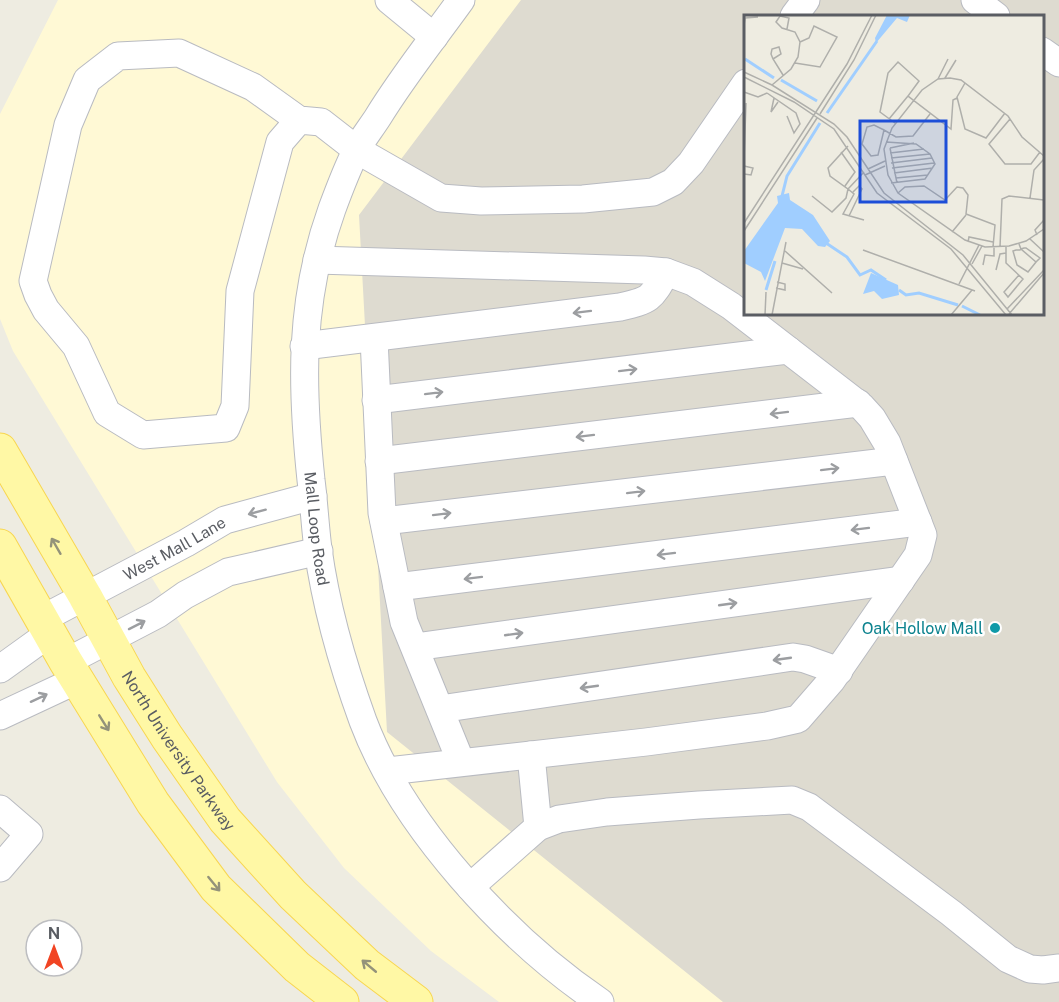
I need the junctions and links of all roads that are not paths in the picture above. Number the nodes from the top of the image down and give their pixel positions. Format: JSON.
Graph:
{"nodes":[{"id":1,"x":389,"y":0,"type":"edge"},
{"id":2,"x":461,"y":0,"type":"edge"},
{"id":3,"x":806,"y":0,"type":"edge"},
{"id":4,"x":975,"y":0,"type":"edge"},
{"id":5,"x":795,"y":15,"type":"edge"},
{"id":6,"x":995,"y":15,"type":"edge"},
{"id":7,"x":434,"y":37,"type":"junction"},
{"id":8,"x":1044,"y":52,"type":"edge"},
{"id":9,"x":1059,"y":63,"type":"edge"},
{"id":10,"x":744,"y":86,"type":"edge"},
{"id":11,"x":299,"y":120,"type":"junction"},
{"id":12,"x":357,"y":150,"type":"junction"},
{"id":13,"x":317,"y":260,"type":"junction"},
{"id":14,"x":666,"y":272,"type":"junction"},
{"id":15,"x":374,"y":338,"type":"junction"},
{"id":16,"x":304,"y":346,"type":"junction"},
{"id":17,"x":788,"y":350,"type":"junction"},
{"id":18,"x":376,"y":400,"type":"junction"},
{"id":19,"x":858,"y":403,"type":"junction"},
{"id":20,"x":0,"y":450,"type":"edge"},
{"id":21,"x":379,"y":461,"type":"junction"},
{"id":22,"x":894,"y":461,"type":"junction"},
{"id":23,"x":313,"y":496,"type":"junction"},
{"id":24,"x":384,"y":521,"type":"junction"},
{"id":25,"x":918,"y":522,"type":"junction"},
{"id":26,"x":0,"y":546,"type":"edge"},
{"id":27,"x":319,"y":551,"type":"junction"},
{"id":28,"x":901,"y":580,"type":"junction"},
{"id":29,"x":397,"y":587,"type":"junction"},
{"id":30,"x":85,"y":596,"type":"junction"},
{"id":31,"x":46,"y":626,"type":"junction"},
{"id":32,"x":109,"y":640,"type":"junction"},
{"id":33,"x":415,"y":647,"type":"junction"},
{"id":34,"x":0,"y":669,"type":"edge"},
{"id":35,"x":72,"y":671,"type":"junction"},
{"id":36,"x":839,"y":671,"type":"junction"},
{"id":37,"x":440,"y":709,"type":"junction"},
{"id":38,"x":0,"y":716,"type":"edge"},
{"id":39,"x":531,"y":755,"type":"junction"},
{"id":40,"x":461,"y":762,"type":"junction"},
{"id":41,"x":388,"y":771,"type":"junction"},
{"id":42,"x":0,"y":809,"type":"edge"},
{"id":43,"x":538,"y":827,"type":"junction"},
{"id":44,"x":0,"y":868,"type":"edge"},
{"id":45,"x":470,"y":887,"type":"junction"},
{"id":46,"x":1059,"y":968,"type":"edge"},
{"id":47,"x":342,"y":1002,"type":"edge"},
{"id":48,"x":416,"y":1002,"type":"edge"},
{"id":49,"x":600,"y":1002,"type":"edge"}],
"edges":[{"from":1,"to":7,"type":"lane"},
{"from":2,"to":7,"type":"lane","name":"Mall Loop Road"},
{"from":3,"to":5,"type":"lane"},
{"from":4,"to":6,"type":"lane"},
{"from":7,"to":12,"type":"lane","name":"Mall Loop Road"},
{"from":8,"to":9,"type":"lane"},
{"from":10,"to":12,"type":"lane"},
{"from":11,"to":11,"type":"lane"},
{"from":11,"to":12,"type":"lane"},
{"from":12,"to":13,"type":"lane","name":"Mall Loop Road"},
{"from":13,"to":14,"type":"lane"},
{"from":13,"to":16,"type":"lane","name":"Mall Loop Road"},
{"from":14,"to":15,"type":"lane","one_way":true},
{"from":14,"to":17,"type":"lane"},
{"from":15,"to":16,"type":"lane"},
{"from":15,"to":18,"type":"lane"},
{"from":16,"to":23,"type":"lane","name":"Mall Loop Road"},
{"from":18,"to":17,"type":"lane","one_way":true},
{"from":17,"to":19,"type":"lane"},
{"from":18,"to":21,"type":"lane"},
{"from":19,"to":21,"type":"lane","one_way":true},
{"from":19,"to":22,"type":"lane"},
{"from":30,"to":20,"type":"main road","name":"North University Parkway","one_way":true},
{"from":21,"to":24,"type":"lane"},
{"from":24,"to":22,"type":"lane","one_way":true},
{"from":22,"to":25,"type":"lane"},
{"from":23,"to":27,"type":"lane","name":"Mall Loop Road"},
{"from":23,"to":30,"type":"lane","name":"West Mall Lane","one_way":true},
{"from":24,"to":29,"type":"lane"},
{"from":25,"to":28,"type":"lane"},
{"from":25,"to":29,"type":"lane","one_way":true},
{"from":26,"to":31,"type":"main road"},
{"from":32,"to":27,"type":"lane","one_way":true},
{"from":27,"to":41,"type":"lane","name":"Mall Loop Road"},
{"from":33,"to":28,"type":"lane","one_way":true},
{"from":28,"to":36,"type":"lane"},
{"from":29,"to":33,"type":"lane"},
{"from":30,"to":31,"type":"lane","name":"West Mall Lane"},
{"from":30,"to":32,"type":"main road","name":"North University Parkway"},
{"from":31,"to":34,"type":"lane","name":"West Mall Lane"},
{"from":31,"to":35,"type":"main road"},
{"from":32,"to":35,"type":"lane"},
{"from":48,"to":32,"type":"main road","name":"North University Parkway","one_way":true},
{"from":33,"to":37,"type":"lane"},
{"from":38,"to":35,"type":"lane","one_way":true},
{"from":35,"to":47,"type":"main road","one_way":true},
{"from":36,"to":37,"type":"lane","one_way":true},
{"from":36,"to":39,"type":"lane"},
{"from":37,"to":40,"type":"lane"},
{"from":39,"to":40,"type":"lane"},
{"from":39,"to":43,"type":"lane"},
{"from":40,"to":41,"type":"lane"},
{"from":41,"to":45,"type":"lane","name":"Mall Loop Road"},
{"from":42,"to":44,"type":"lane"},
{"from":43,"to":45,"type":"lane"},
{"from":43,"to":46,"type":"lane"},
{"from":45,"to":49,"type":"lane","name":"Mall Loop Road"}]}
